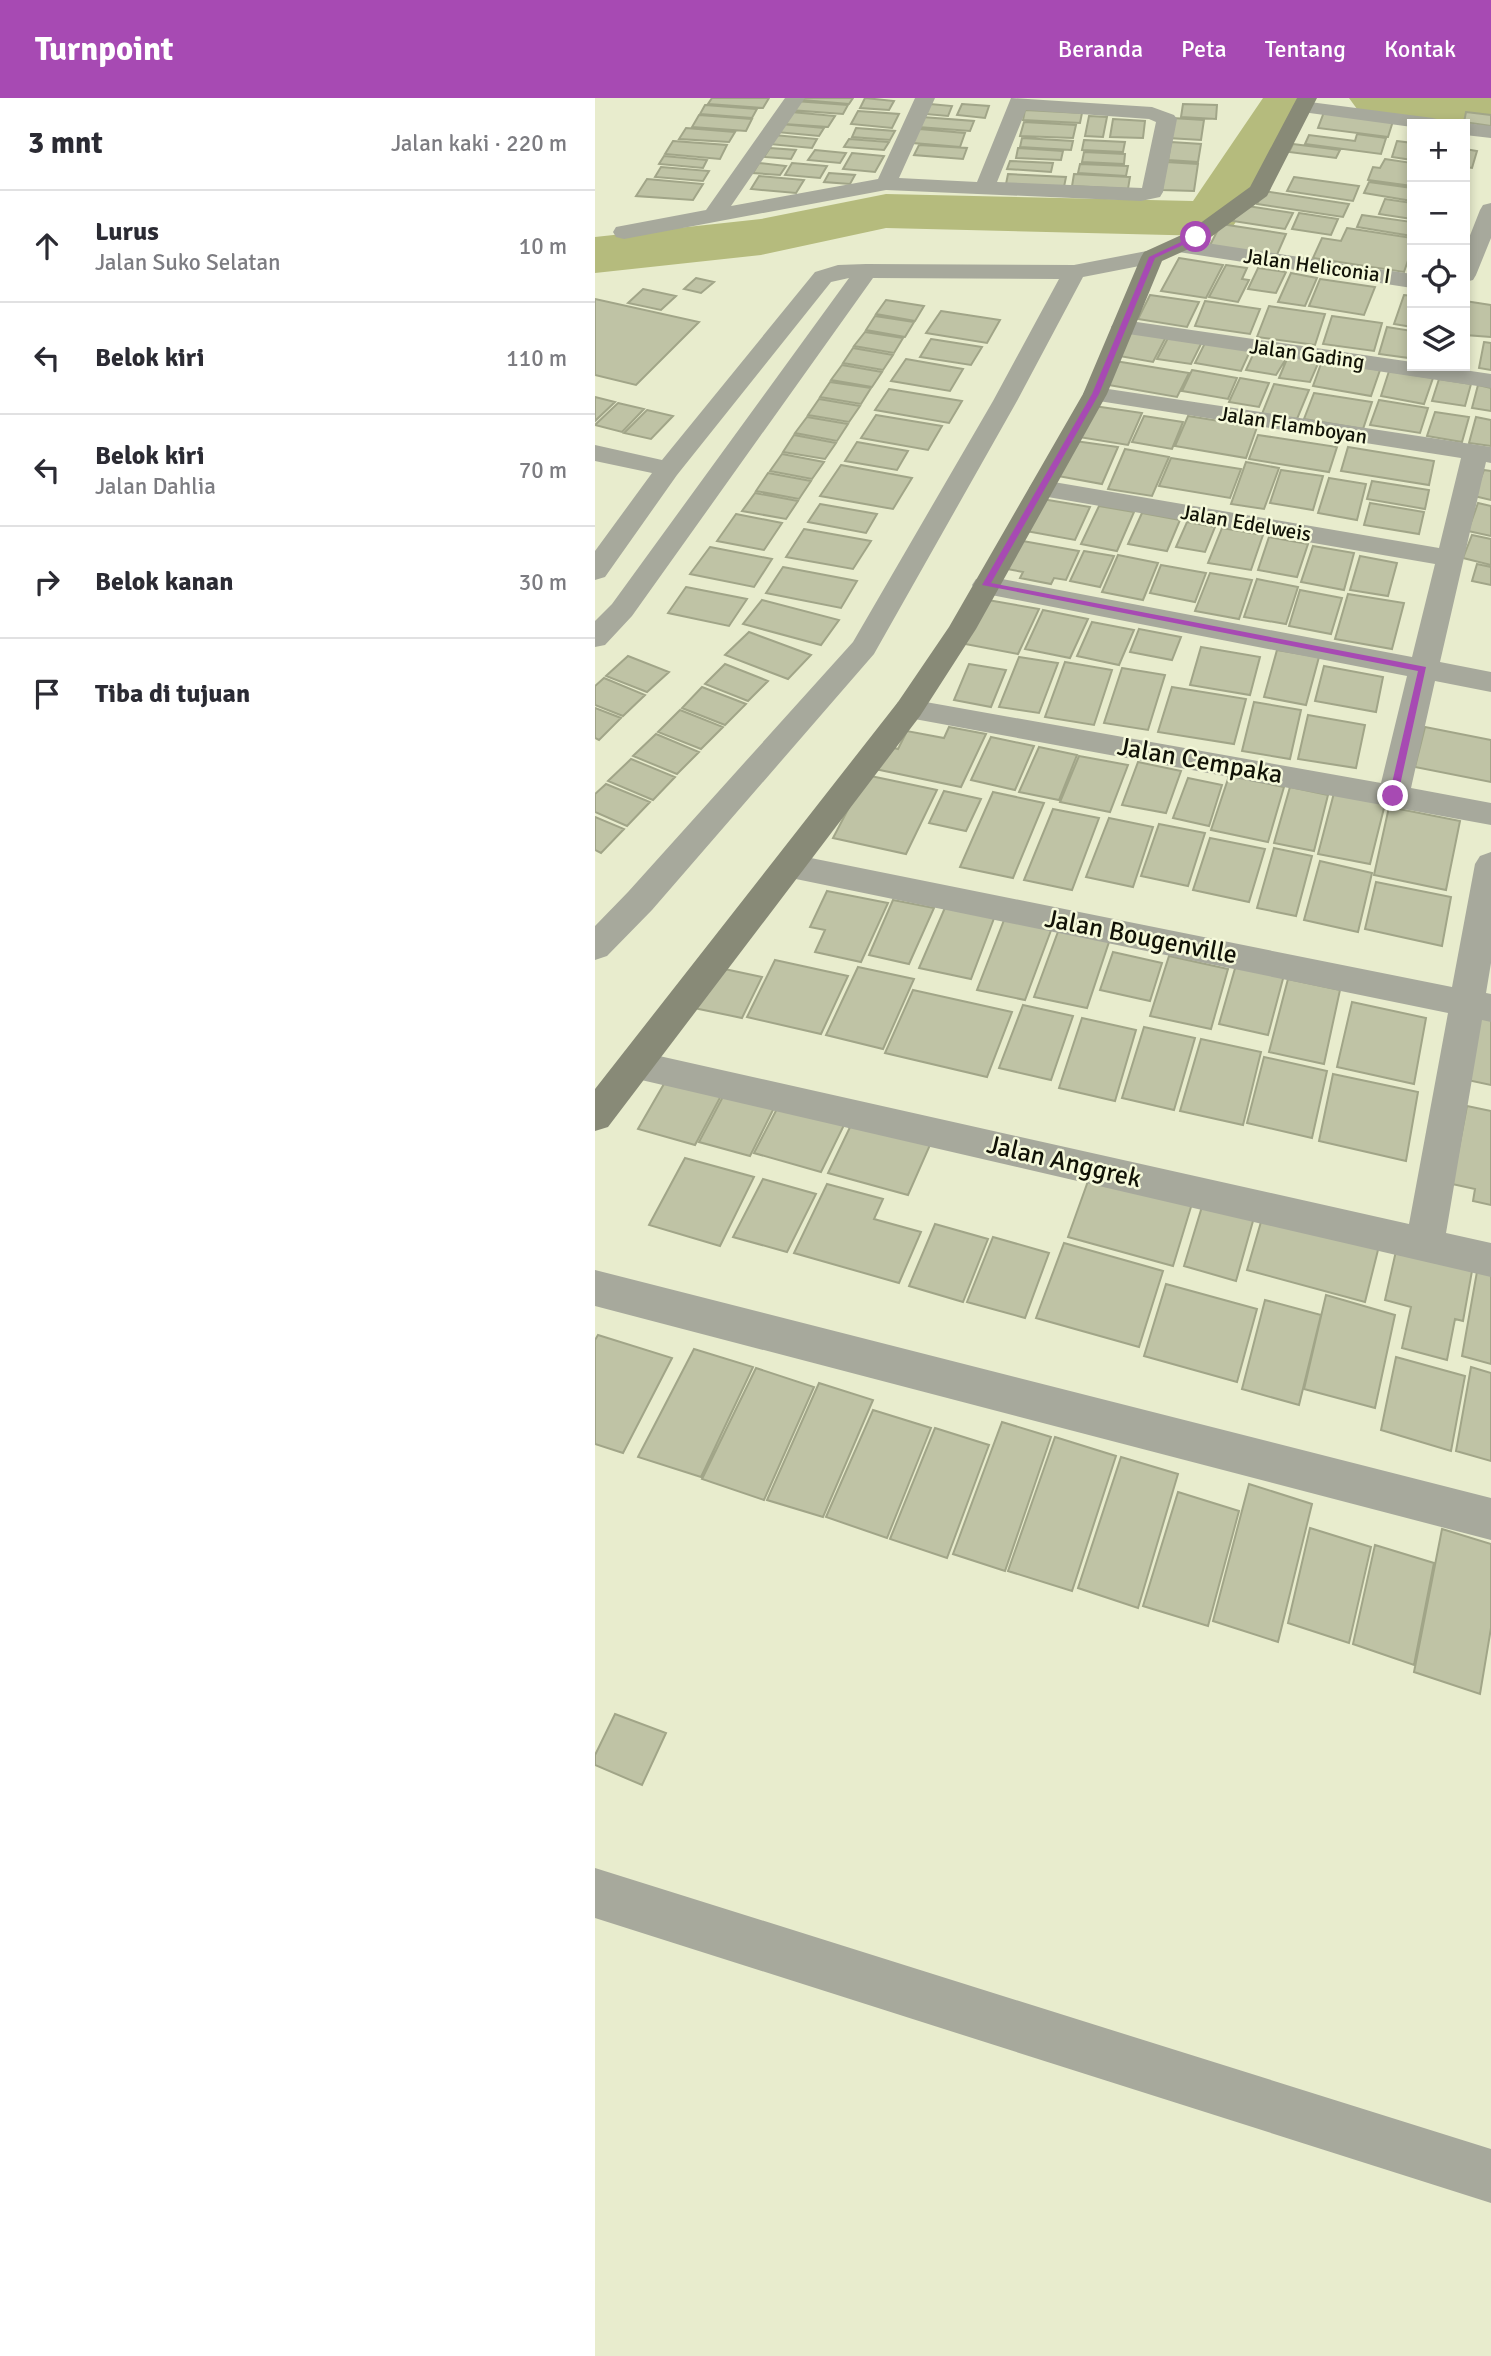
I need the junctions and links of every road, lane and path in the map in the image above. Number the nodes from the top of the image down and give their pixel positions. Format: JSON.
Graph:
{"nodes":[{"id":1,"x":795,"y":98,"type":"edge"},
{"id":2,"x":925,"y":98,"type":"edge"},
{"id":3,"x":1020,"y":101,"type":"edge"},
{"id":4,"x":1304,"y":102,"type":"edge"},
{"id":5,"x":1407,"y":120,"type":"edge"},
{"id":6,"x":1470,"y":129,"type":"edge"},
{"id":7,"x":1491,"y":132,"type":"edge"},
{"id":8,"x":886,"y":184,"type":"junction"},
{"id":9,"x":985,"y":187,"type":"junction"},
{"id":10,"x":1491,"y":210,"type":"edge"},
{"id":11,"x":713,"y":216,"type":"junction"},
{"id":12,"x":624,"y":232,"type":"dead end"},
{"id":13,"x":1180,"y":246,"type":"junction"},
{"id":14,"x":1153,"y":257,"type":"junction"},
{"id":15,"x":866,"y":271,"type":"junction"},
{"id":16,"x":1074,"y":272,"type":"junction"},
{"id":17,"x":1407,"y":280,"type":"edge"},
{"id":18,"x":1470,"y":282,"type":"edge"},
{"id":19,"x":1123,"y":327,"type":"junction"},
{"id":20,"x":1491,"y":381,"type":"edge"},
{"id":21,"x":1095,"y":394,"type":"junction"},
{"id":22,"x":595,"y":453,"type":"edge"},
{"id":23,"x":1483,"y":454,"type":"edge"},
{"id":24,"x":669,"y":469,"type":"junction"},
{"id":25,"x":1042,"y":488,"type":"junction"},
{"id":26,"x":1450,"y":558,"type":"junction"},
{"id":27,"x":595,"y":571,"type":"edge"},
{"id":28,"x":986,"y":585,"type":"junction"},
{"id":29,"x":598,"y":632,"type":"edge"},
{"id":30,"x":1423,"y":669,"type":"junction"},
{"id":31,"x":1491,"y":682,"type":"edge"},
{"id":32,"x":909,"y":709,"type":"junction"},
{"id":33,"x":1393,"y":796,"type":"junction"},
{"id":34,"x":1491,"y":814,"type":"edge"},
{"id":35,"x":1491,"y":864,"type":"edge"},
{"id":36,"x":790,"y":866,"type":"junction"},
{"id":37,"x":595,"y":947,"type":"edge"},
{"id":38,"x":1479,"y":1005,"type":"edge"},
{"id":39,"x":637,"y":1065,"type":"junction"},
{"id":40,"x":595,"y":1116,"type":"edge"},
{"id":41,"x":1425,"y":1245,"type":"junction"},
{"id":42,"x":1491,"y":1260,"type":"edge"},
{"id":43,"x":595,"y":1288,"type":"edge"},
{"id":44,"x":1491,"y":1519,"type":"edge"},
{"id":45,"x":595,"y":1893,"type":"edge"},
{"id":46,"x":1491,"y":2176,"type":"edge"}],
"edges":[{"from":1,"to":11,"type":"street"},
{"from":2,"to":8,"type":"street"},
{"from":3,"to":9,"type":"street"},
{"from":3,"to":9,"type":"street"},
{"from":4,"to":5,"type":"street"},
{"from":4,"to":13,"type":"street"},
{"from":6,"to":7,"type":"street"},
{"from":8,"to":9,"type":"street"},
{"from":8,"to":11,"type":"street"},
{"from":10,"to":18,"type":"street"},
{"from":11,"to":12,"type":"street"},
{"from":13,"to":14,"type":"street"},
{"from":13,"to":17,"type":"street","name":"Jalan Heliconia I"},
{"from":14,"to":16,"type":"street"},
{"from":14,"to":19,"type":"street"},
{"from":15,"to":16,"type":"street"},
{"from":15,"to":24,"type":"street"},
{"from":15,"to":29,"type":"street"},
{"from":16,"to":37,"type":"street"},
{"from":19,"to":20,"type":"street","name":"Jalan Gading"},
{"from":19,"to":21,"type":"street"},
{"from":21,"to":23,"type":"street","name":"Jalan Flamboyan"},
{"from":21,"to":25,"type":"street"},
{"from":22,"to":24,"type":"street"},
{"from":23,"to":26,"type":"street"},
{"from":24,"to":27,"type":"street"},
{"from":25,"to":26,"type":"street","name":"Jalan Edelweis"},
{"from":25,"to":28,"type":"street"},
{"from":26,"to":30,"type":"street"},
{"from":28,"to":30,"type":"street"},
{"from":28,"to":32,"type":"street"},
{"from":30,"to":31,"type":"street"},
{"from":30,"to":33,"type":"street"},
{"from":32,"to":33,"type":"street","name":"Jalan Cempaka"},
{"from":32,"to":36,"type":"street"},
{"from":33,"to":34,"type":"street","name":"Jalan Cempaka"},
{"from":35,"to":38,"type":"street"},
{"from":36,"to":38,"type":"street","name":"Jalan Bougenville"},
{"from":36,"to":39,"type":"street"},
{"from":38,"to":41,"type":"street"},
{"from":39,"to":40,"type":"street"},
{"from":39,"to":41,"type":"street","name":"Jalan Anggrek"},
{"from":41,"to":42,"type":"street","name":"Jalan Anggrek"},
{"from":43,"to":44,"type":"street"},
{"from":45,"to":46,"type":"street"}]}
